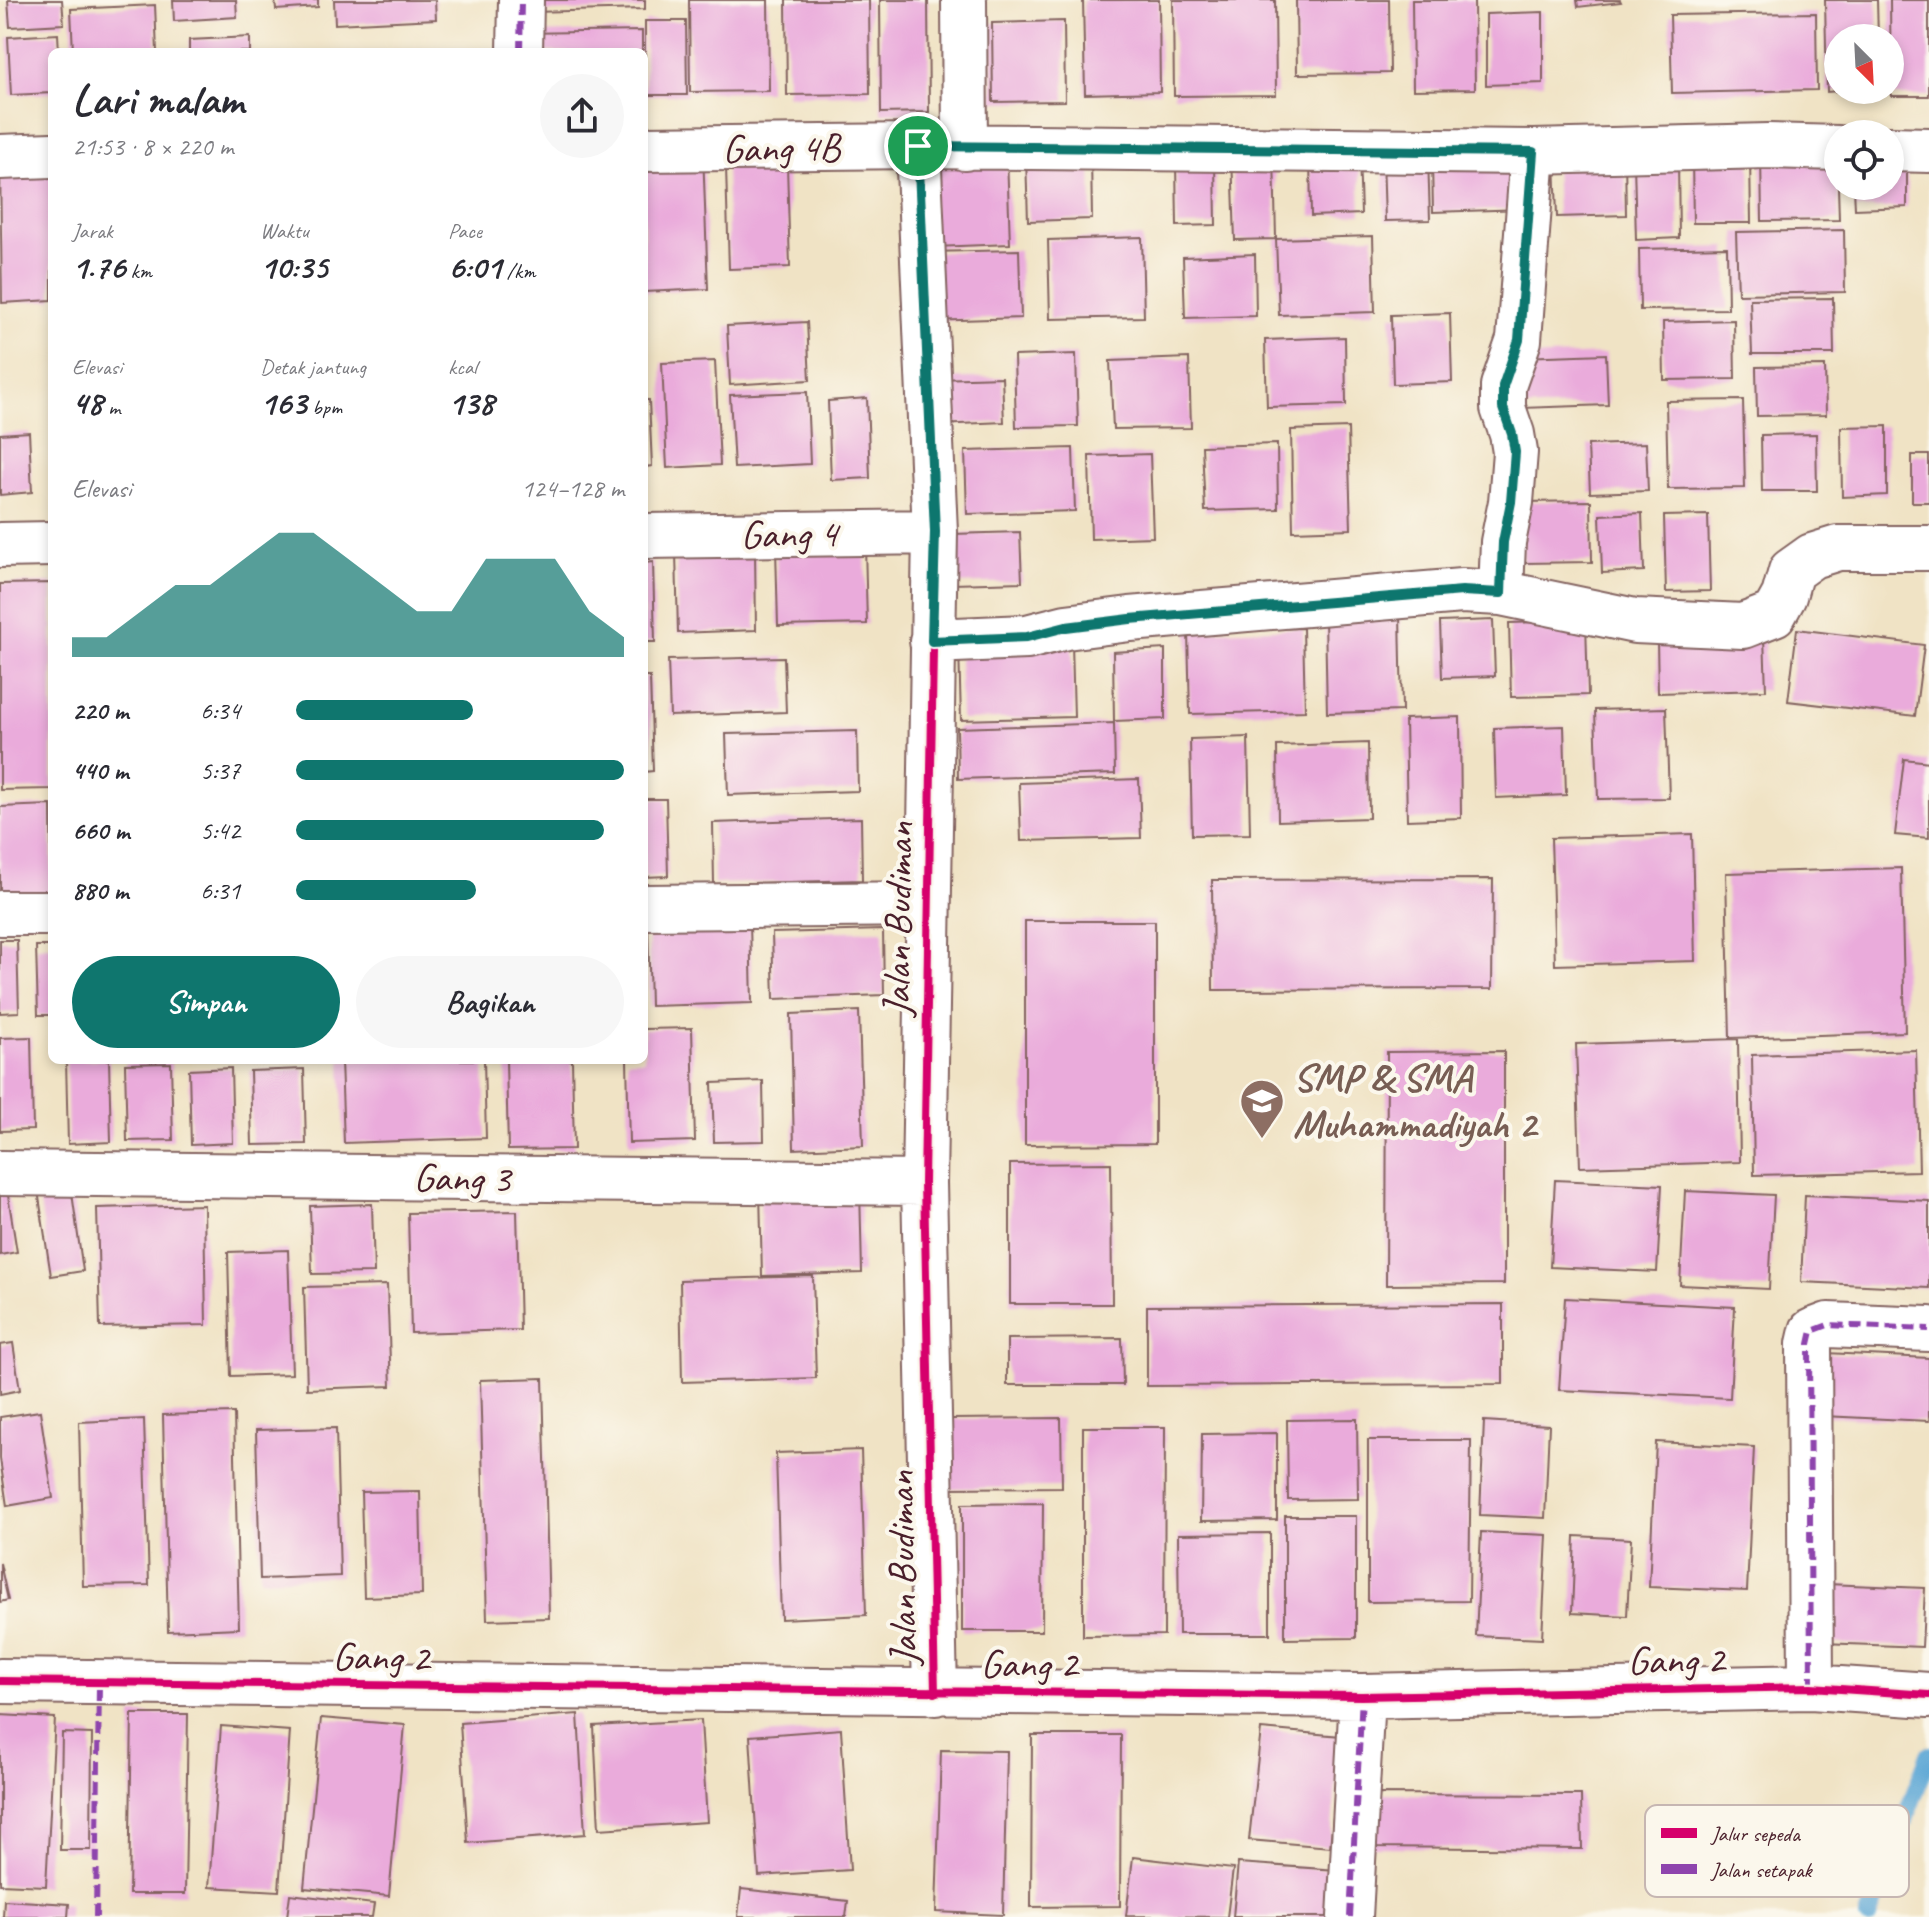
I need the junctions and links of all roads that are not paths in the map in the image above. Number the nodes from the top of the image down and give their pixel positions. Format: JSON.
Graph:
{"nodes":[{"id":1,"x":521,"y":0,"type":"edge"},
{"id":2,"x":964,"y":0,"type":"edge"},
{"id":3,"x":520,"y":48,"type":"edge"},
{"id":4,"x":918,"y":146,"type":"junction"},
{"id":5,"x":965,"y":148,"type":"junction"},
{"id":6,"x":1824,"y":148,"type":"edge"},
{"id":7,"x":648,"y":149,"type":"edge"},
{"id":8,"x":1904,"y":149,"type":"edge"},
{"id":9,"x":1929,"y":150,"type":"edge"},
{"id":10,"x":1533,"y":152,"type":"junction"},
{"id":11,"x":48,"y":155,"type":"edge"},
{"id":12,"x":0,"y":157,"type":"edge"},
{"id":13,"x":935,"y":532,"type":"junction"},
{"id":14,"x":648,"y":536,"type":"edge"},
{"id":15,"x":48,"y":544,"type":"edge"},
{"id":16,"x":0,"y":545,"type":"edge"},
{"id":17,"x":1929,"y":548,"type":"edge"},
{"id":18,"x":1501,"y":593,"type":"junction"},
{"id":19,"x":932,"y":641,"type":"junction"},
{"id":20,"x":928,"y":904,"type":"junction"},
{"id":21,"x":648,"y":907,"type":"edge"},
{"id":22,"x":0,"y":913,"type":"edge"},
{"id":23,"x":48,"y":913,"type":"edge"},
{"id":24,"x":0,"y":1173,"type":"edge"},
{"id":25,"x":924,"y":1183,"type":"junction"},
{"id":26,"x":1929,"y":1329,"type":"edge"},
{"id":27,"x":0,"y":1681,"type":"edge"},
{"id":28,"x":1811,"y":1687,"type":"junction"},
{"id":29,"x":935,"y":1693,"type":"junction"},
{"id":30,"x":1921,"y":1694,"type":"edge"},
{"id":31,"x":1362,"y":1696,"type":"junction"},
{"id":32,"x":1350,"y":1917,"type":"edge"}],
"edges":[{"from":1,"to":3,"type":"street"},
{"from":2,"to":5,"type":"street"},
{"from":4,"to":5,"type":"street","name":"Gang 4B"},
{"from":4,"to":7,"type":"street","name":"Gang 4B"},
{"from":4,"to":13,"type":"street","name":"Jalan Budiman"},
{"from":5,"to":10,"type":"street","name":"Gang 4B"},
{"from":6,"to":10,"type":"street","name":"Gang 4B"},
{"from":8,"to":9,"type":"street"},
{"from":10,"to":18,"type":"street"},
{"from":11,"to":12,"type":"street"},
{"from":13,"to":14,"type":"street","name":"Gang 4"},
{"from":13,"to":19,"type":"street","name":"Jalan Budiman"},
{"from":15,"to":16,"type":"street"},
{"from":17,"to":18,"type":"street"},
{"from":18,"to":19,"type":"street"},
{"from":19,"to":20,"type":"street","name":"Jalan Budiman"},
{"from":20,"to":21,"type":"street"},
{"from":20,"to":25,"type":"street","name":"Jalan Budiman"},
{"from":22,"to":23,"type":"street"},
{"from":24,"to":25,"type":"street","name":"Gang 3"},
{"from":25,"to":29,"type":"street","name":"Jalan Budiman"},
{"from":26,"to":28,"type":"street"},
{"from":27,"to":29,"type":"street","name":"Gang 2"},
{"from":28,"to":30,"type":"street","name":"Gang 2"},
{"from":28,"to":31,"type":"street","name":"Gang 2"},
{"from":29,"to":31,"type":"street","name":"Gang 2"},
{"from":31,"to":32,"type":"street"}]}
